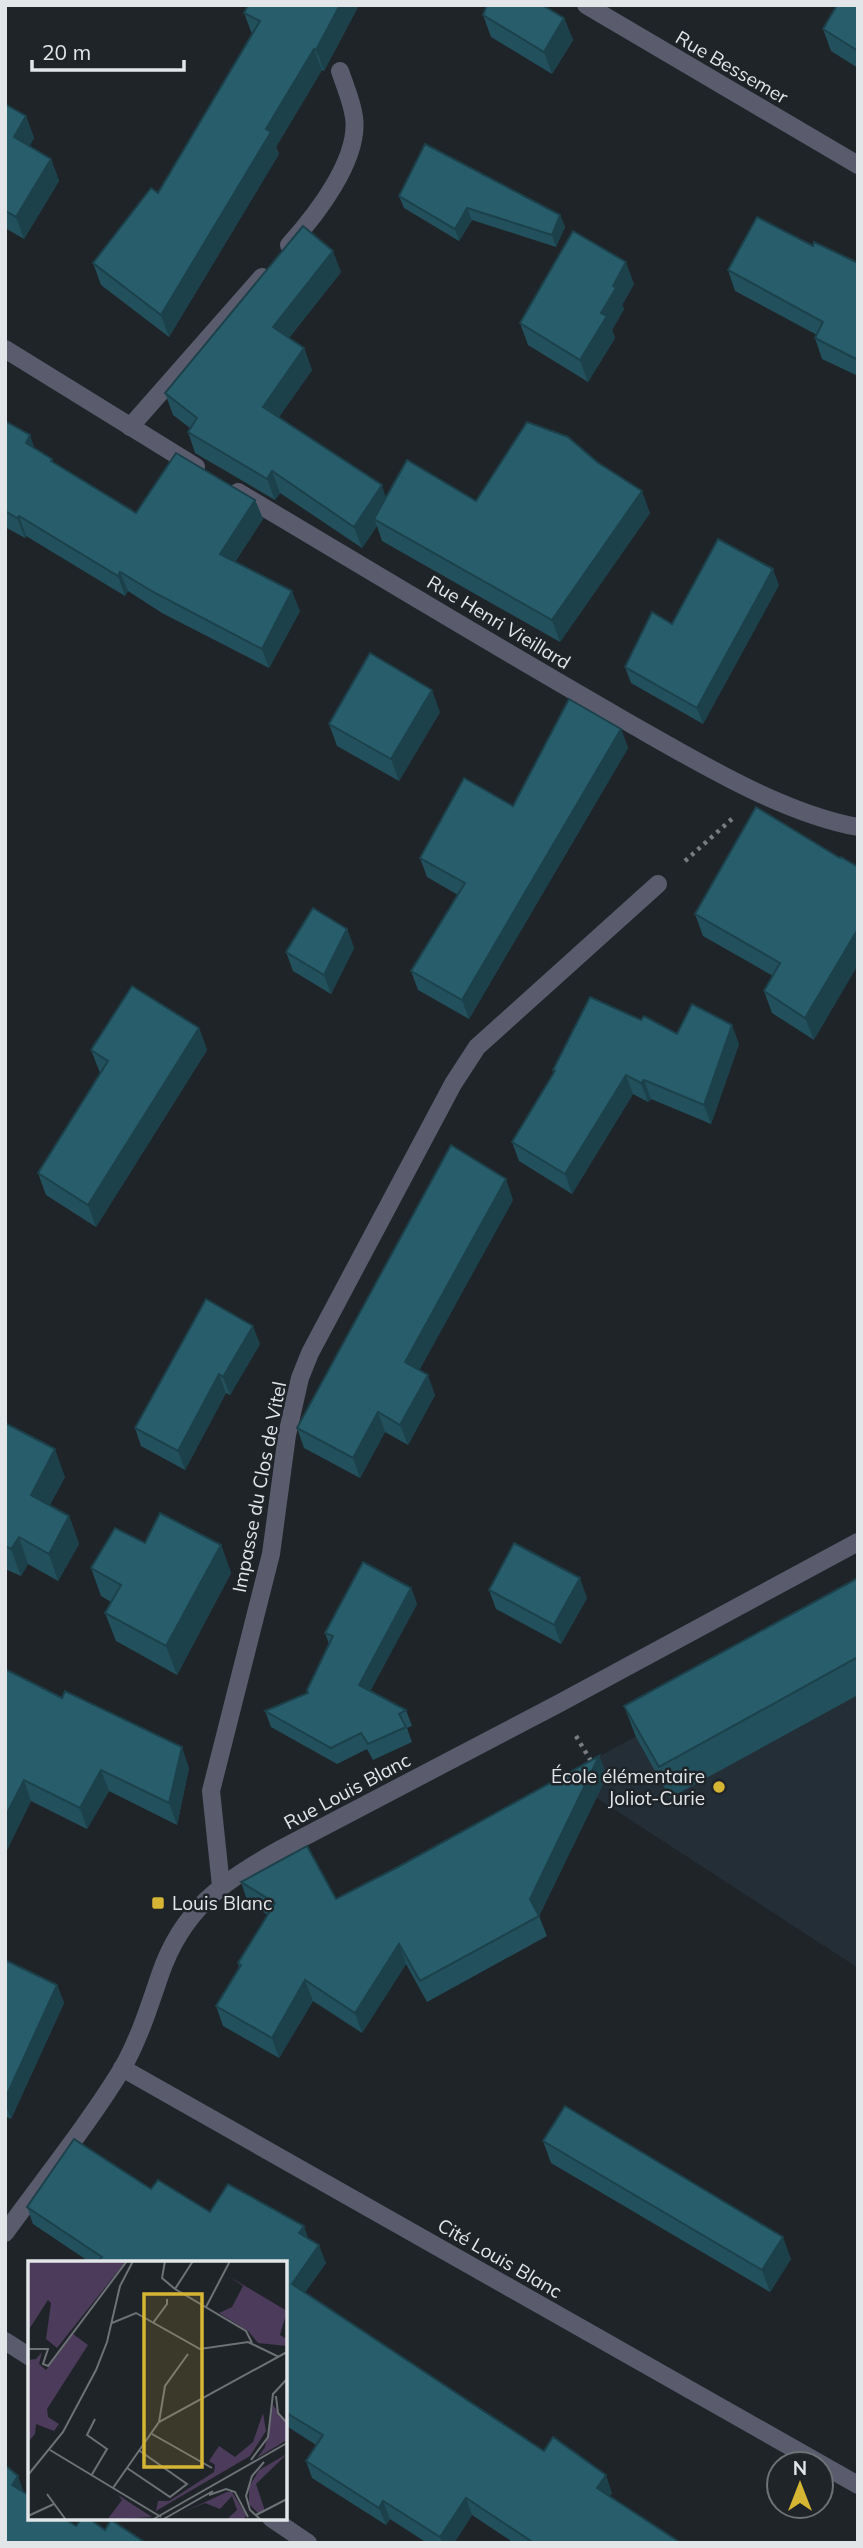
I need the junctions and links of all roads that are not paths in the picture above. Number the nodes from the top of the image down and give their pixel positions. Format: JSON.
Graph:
{"nodes":[{"id":1,"x":586,"y":5,"type":"edge"},
{"id":2,"x":340,"y":71,"type":"dead end"},
{"id":3,"x":858,"y":164,"type":"edge"},
{"id":4,"x":5,"y":349,"type":"edge"},
{"id":5,"x":131,"y":427,"type":"junction"},
{"id":6,"x":858,"y":827,"type":"edge"},
{"id":7,"x":658,"y":884,"type":"road end"},
{"id":8,"x":858,"y":1542,"type":"edge"},
{"id":9,"x":221,"y":1886,"type":"junction"},
{"id":10,"x":122,"y":2068,"type":"junction"},
{"id":11,"x":5,"y":2233,"type":"edge"},
{"id":12,"x":5,"y":2341,"type":"edge"},
{"id":13,"x":28,"y":2356,"type":"edge"},
{"id":14,"x":858,"y":2484,"type":"edge"},
{"id":15,"x":274,"y":2520,"type":"edge"},
{"id":16,"x":308,"y":2543,"type":"edge"}],
"edges":[{"from":1,"to":3,"type":"street","name":"Rue Bessemer"},
{"from":2,"to":5,"type":"street"},
{"from":4,"to":5,"type":"street","name":"Rue Henri Vieillard"},
{"from":5,"to":6,"type":"street","name":"Rue Henri Vieillard"},
{"from":7,"to":9,"type":"street","name":"Impasse du Clos de Vitel"},
{"from":8,"to":9,"type":"street","name":"Rue Louis Blanc"},
{"from":9,"to":10,"type":"street","name":"Rue Louis Blanc"},
{"from":10,"to":11,"type":"street","name":"Rue Louis Blanc"},
{"from":10,"to":14,"type":"street","name":"Cité Louis Blanc"},
{"from":12,"to":13,"type":"street"},
{"from":15,"to":16,"type":"street"}]}
